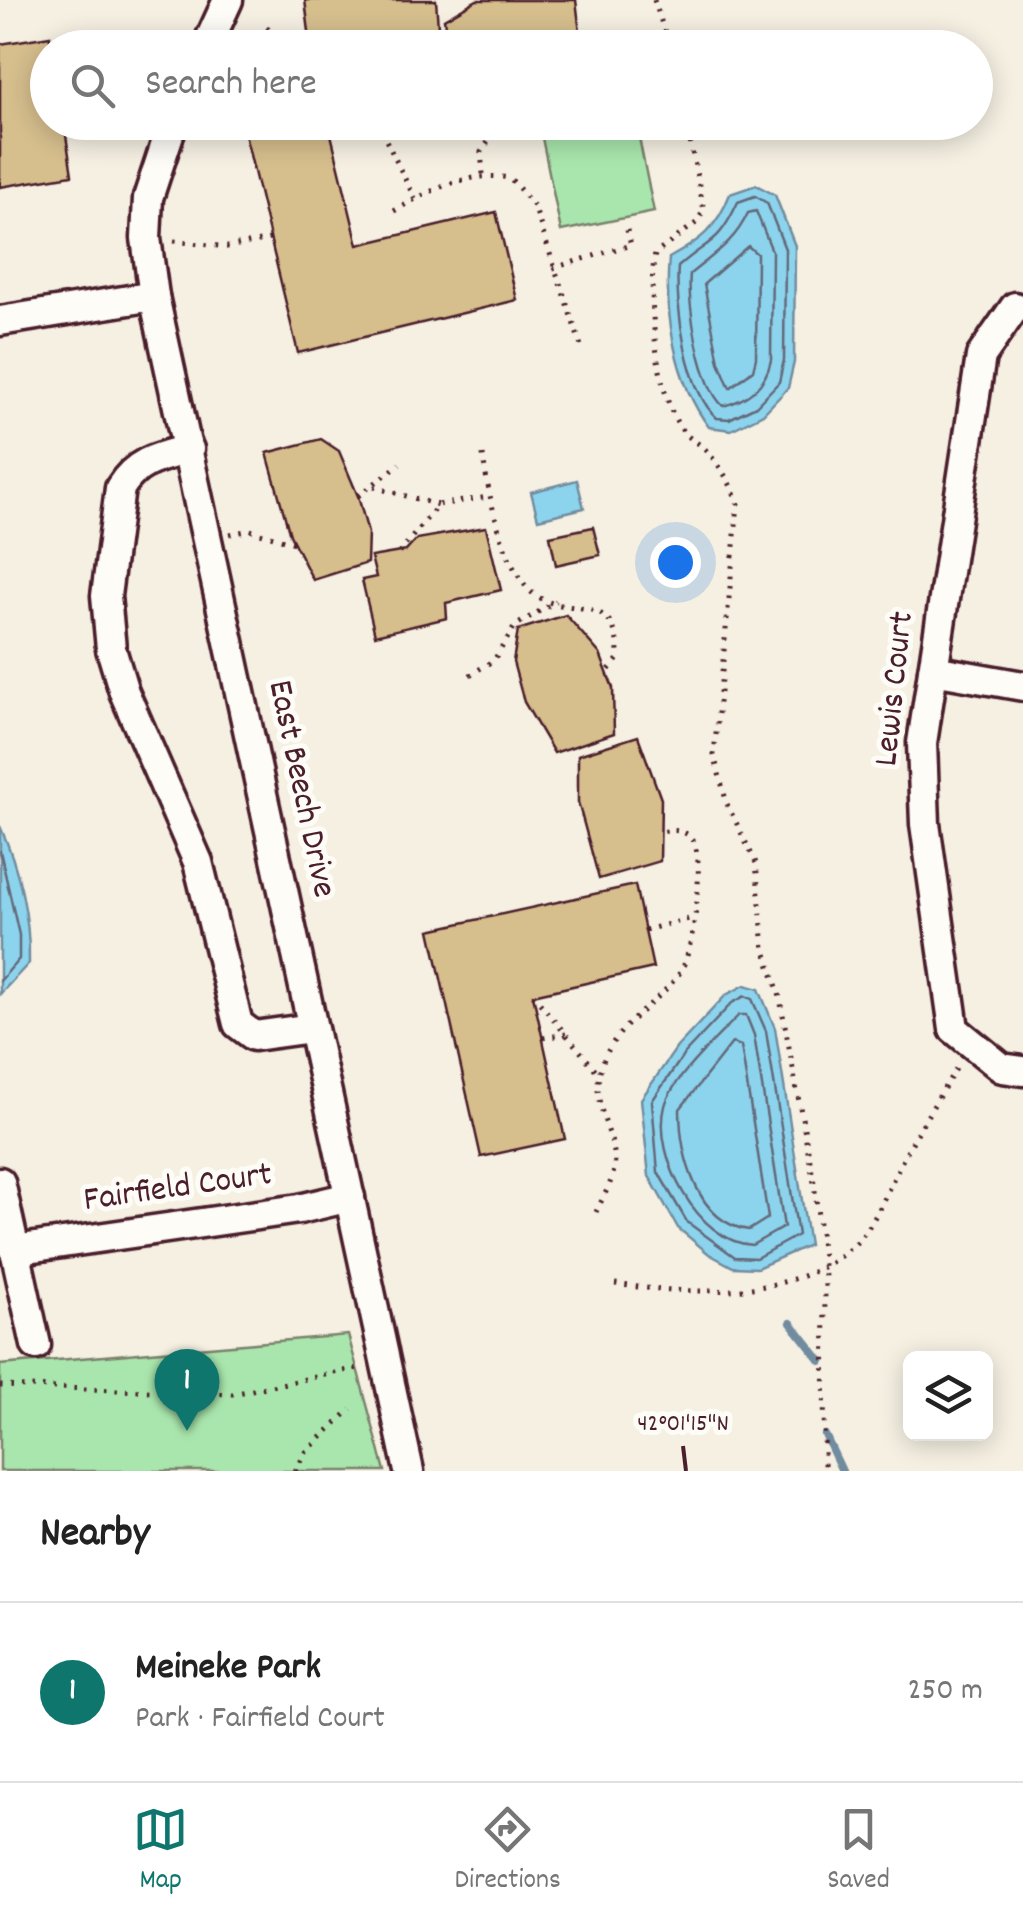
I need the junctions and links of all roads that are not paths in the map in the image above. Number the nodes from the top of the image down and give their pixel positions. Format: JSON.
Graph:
{"nodes":[{"id":1,"x":228,"y":0,"type":"edge"},
{"id":2,"x":214,"y":30,"type":"edge"},
{"id":3,"x":166,"y":140,"type":"edge"},
{"id":4,"x":154,"y":296,"type":"junction"},
{"id":5,"x":1015,"y":307,"type":"dead end"},
{"id":6,"x":0,"y":321,"type":"edge"},
{"id":7,"x":188,"y":449,"type":"junction"},
{"id":8,"x":933,"y":670,"type":"junction"},
{"id":9,"x":1023,"y":686,"type":"edge"},
{"id":10,"x":312,"y":1028,"type":"junction"},
{"id":11,"x":1013,"y":1070,"type":"edge"},
{"id":12,"x":0,"y":1182,"type":"edge"},
{"id":13,"x":350,"y":1197,"type":"junction"},
{"id":14,"x":14,"y":1250,"type":"junction"},
{"id":15,"x":36,"y":1345,"type":"dead end"},
{"id":16,"x":409,"y":1471,"type":"edge"}],
"edges":[{"from":1,"to":2,"type":"street"},
{"from":3,"to":4,"type":"street","name":"East Beech Drive"},
{"from":4,"to":6,"type":"street"},
{"from":4,"to":7,"type":"street","name":"East Beech Drive"},
{"from":5,"to":8,"type":"street","name":"Lewis Court"},
{"from":7,"to":10,"type":"street","name":"East Beech Drive"},
{"from":7,"to":10,"type":"street"},
{"from":8,"to":9,"type":"street"},
{"from":8,"to":11,"type":"street","name":"Lewis Court"},
{"from":10,"to":13,"type":"street","name":"East Beech Drive"},
{"from":12,"to":14,"type":"street"},
{"from":13,"to":14,"type":"street","name":"Fairfield Court"},
{"from":13,"to":16,"type":"street","name":"East Beech Drive"},
{"from":14,"to":15,"type":"street"}]}
